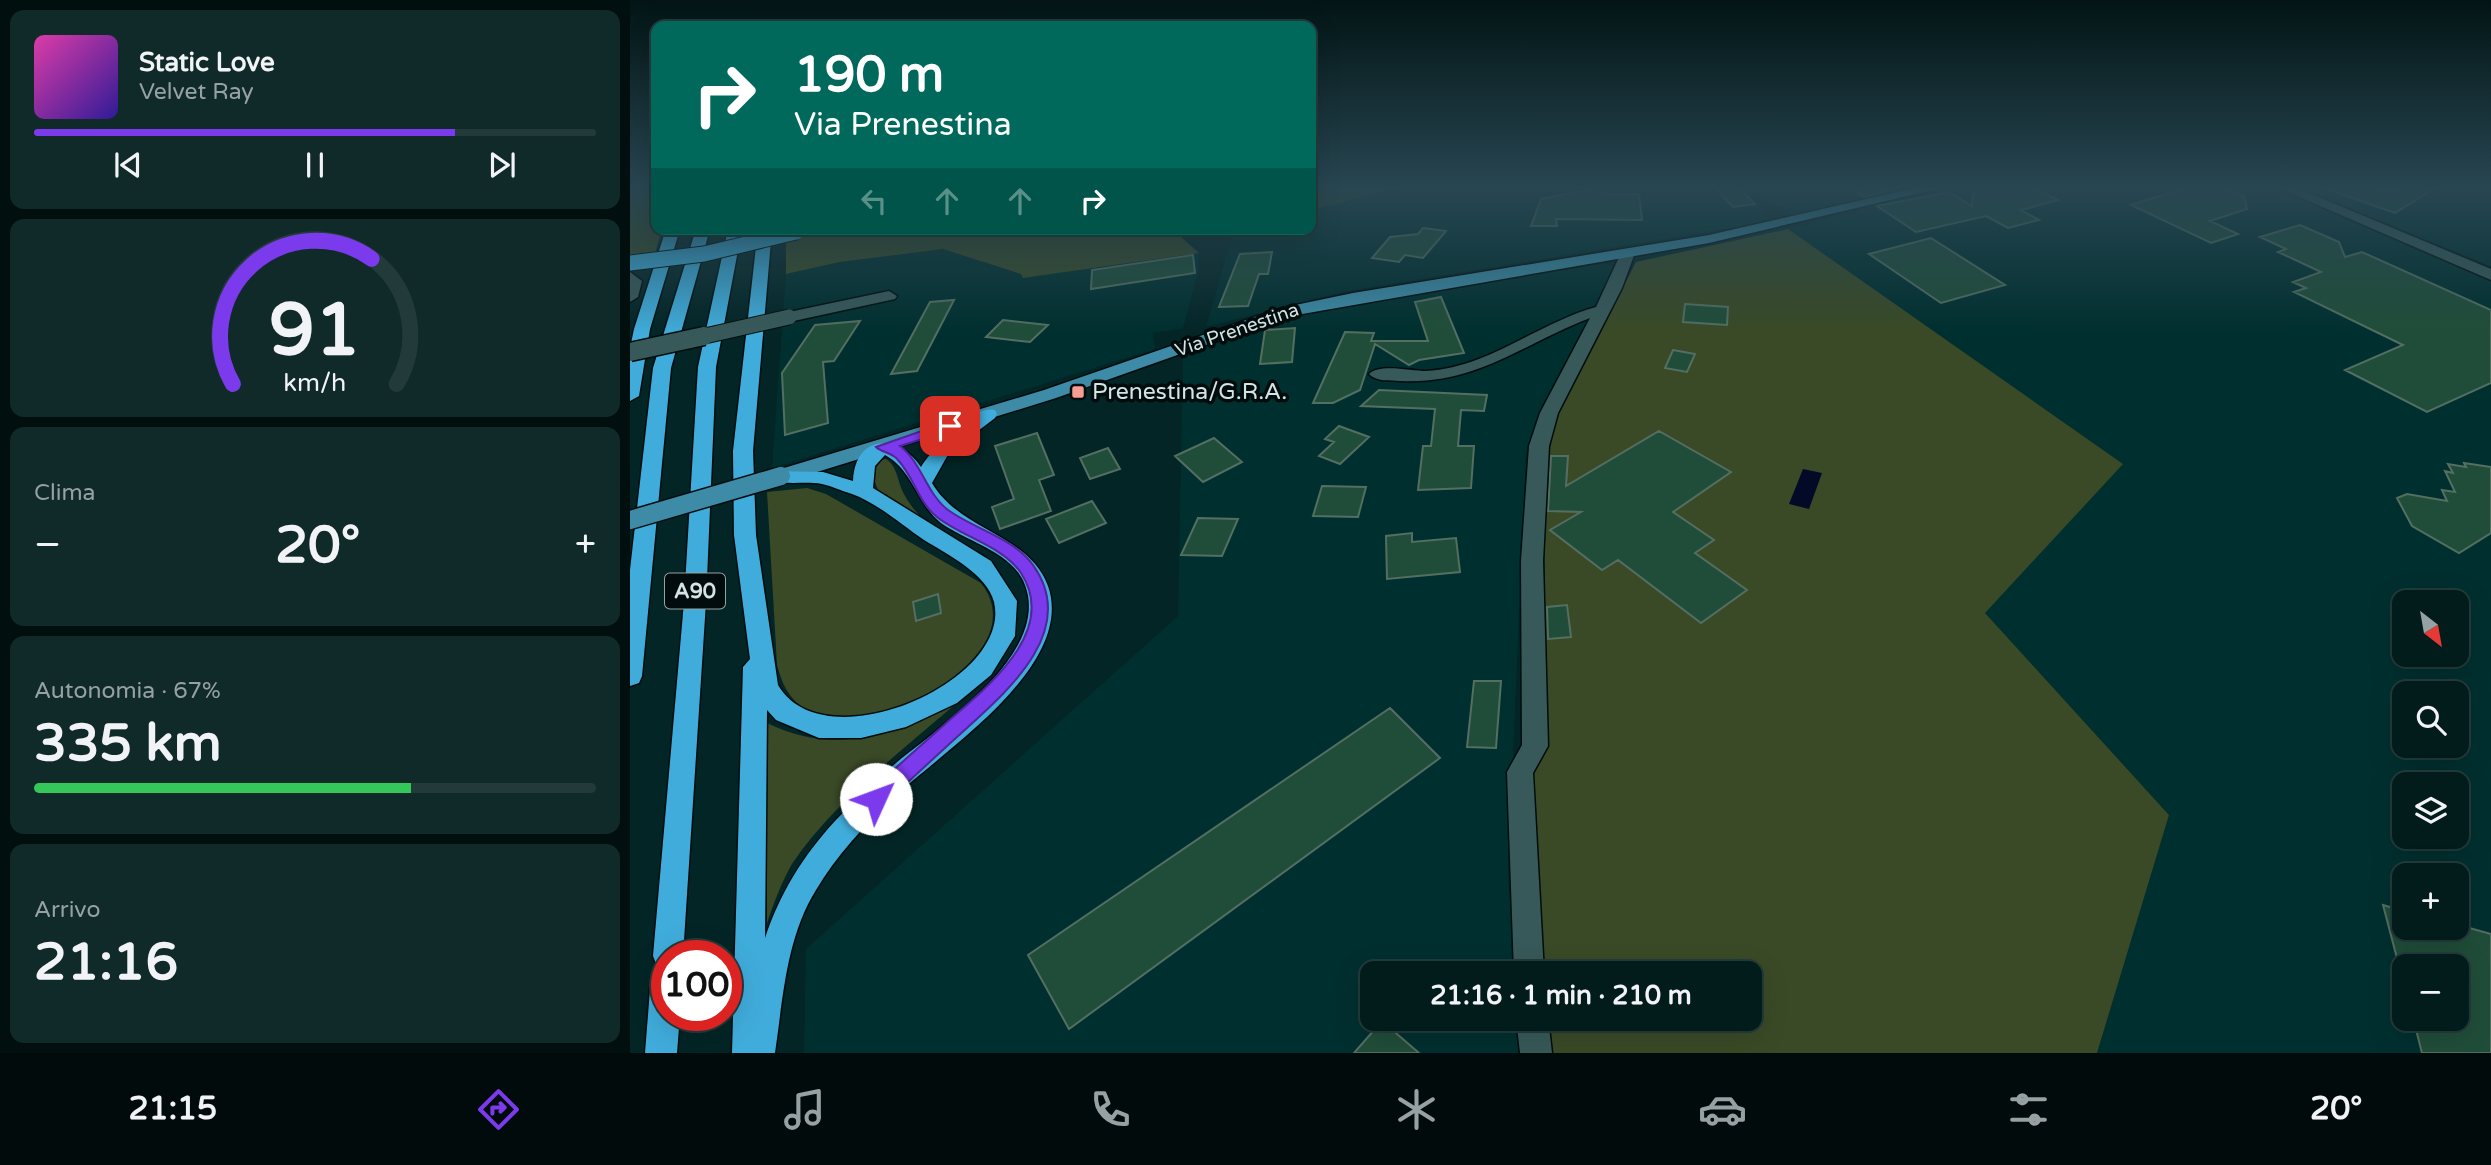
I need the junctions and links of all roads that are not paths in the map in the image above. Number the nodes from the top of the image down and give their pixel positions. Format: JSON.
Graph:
{"nodes":[{"id":1,"x":671,"y":235,"type":"edge"},
{"id":2,"x":701,"y":235,"type":"edge"},
{"id":3,"x":734,"y":235,"type":"edge"},
{"id":4,"x":764,"y":235,"type":"edge"},
{"id":5,"x":775,"y":235,"type":"edge"},
{"id":6,"x":788,"y":235,"type":"edge"},
{"id":7,"x":1724,"y":235,"type":"edge"},
{"id":8,"x":2397,"y":235,"type":"edge"},
{"id":9,"x":1628,"y":253,"type":"junction"},
{"id":10,"x":761,"y":259,"type":"junction"},
{"id":11,"x":630,"y":263,"type":"edge"},
{"id":12,"x":2491,"y":275,"type":"edge"},
{"id":13,"x":630,"y":276,"type":"edge"},
{"id":14,"x":889,"y":296,"type":"dead end"},
{"id":15,"x":630,"y":297,"type":"edge"},
{"id":16,"x":1602,"y":310,"type":"junction"},
{"id":17,"x":630,"y":352,"type":"edge"},
{"id":18,"x":1378,"y":374,"type":"dead end"},
{"id":19,"x":630,"y":396,"type":"edge"},
{"id":20,"x":988,"y":414,"type":"junction"},
{"id":21,"x":883,"y":447,"type":"junction"},
{"id":22,"x":781,"y":477,"type":"junction"},
{"id":23,"x":921,"y":484,"type":"junction"},
{"id":24,"x":863,"y":491,"type":"junction"},
{"id":25,"x":630,"y":520,"type":"edge"},
{"id":26,"x":756,"y":623,"type":"junction"},
{"id":27,"x":630,"y":676,"type":"edge"},
{"id":28,"x":669,"y":940,"type":"edge"},
{"id":29,"x":1529,"y":961,"type":"edge"},
{"id":30,"x":663,"y":1031,"type":"edge"},
{"id":31,"x":1533,"y":1031,"type":"edge"},
{"id":32,"x":661,"y":1053,"type":"edge"},
{"id":33,"x":748,"y":1053,"type":"edge"},
{"id":34,"x":759,"y":1053,"type":"edge"},
{"id":35,"x":1536,"y":1053,"type":"edge"}],
"edges":[{"from":1,"to":19,"type":"highway"},
{"from":2,"to":27,"type":"highway","number":"A90"},
{"from":3,"to":28,"type":"highway","number":"A90"},
{"from":4,"to":10,"type":"highway"},
{"from":5,"to":11,"type":"highway","bridge":true},
{"from":6,"to":10,"type":"highway"},
{"from":7,"to":9,"type":"main road","name":"Via Prenestina"},
{"from":8,"to":12,"type":"street"},
{"from":9,"to":16,"type":"street"},
{"from":9,"to":20,"type":"main road","name":"Via Prenestina"},
{"from":10,"to":26,"type":"highway"},
{"from":13,"to":15,"type":"street"},
{"from":14,"to":17,"type":"street","bridge":true},
{"from":16,"to":18,"type":"street"},
{"from":16,"to":29,"type":"street"},
{"from":20,"to":21,"type":"main road","name":"Via Prenestina"},
{"from":20,"to":23,"type":"highway"},
{"from":21,"to":22,"type":"main road","name":"Via Prenestina"},
{"from":21,"to":23,"type":"highway"},
{"from":21,"to":24,"type":"highway"},
{"from":22,"to":24,"type":"highway"},
{"from":22,"to":25,"type":"main road","name":"Via Prenestina","bridge":true},
{"from":23,"to":34,"type":"highway"},
{"from":24,"to":26,"type":"highway"},
{"from":26,"to":33,"type":"highway"},
{"from":30,"to":32,"type":"highway"},
{"from":31,"to":35,"type":"street"}]}
